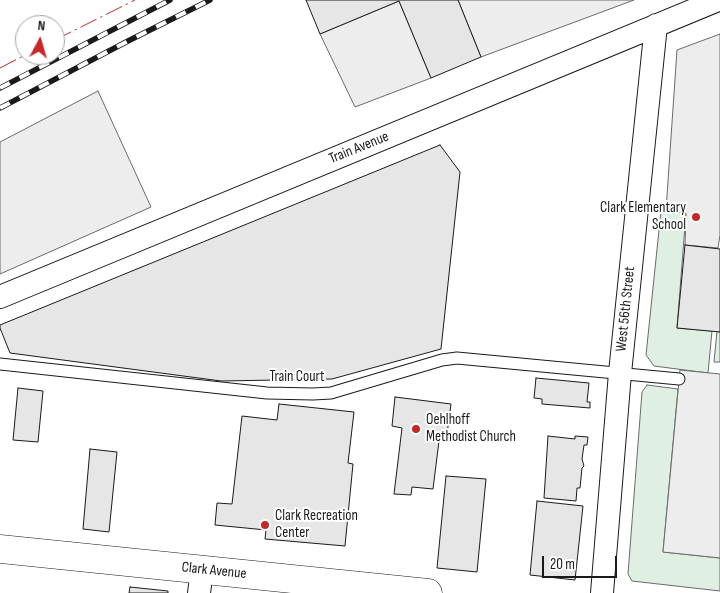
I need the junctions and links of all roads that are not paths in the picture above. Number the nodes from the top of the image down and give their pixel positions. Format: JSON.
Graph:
{"nodes":[{"id":1,"x":718,"y":0,"type":"edge"},
{"id":2,"x":656,"y":25,"type":"junction"},
{"id":3,"x":0,"y":297,"type":"edge"},
{"id":4,"x":0,"y":364,"type":"edge"},
{"id":5,"x":620,"y":373,"type":"junction"},
{"id":6,"x":679,"y":379,"type":"dead end"},
{"id":7,"x":0,"y":549,"type":"edge"},
{"id":8,"x":200,"y":581,"type":"edge"},
{"id":9,"x":428,"y":593,"type":"edge"},
{"id":10,"x":602,"y":593,"type":"edge"}],
"edges":[{"from":1,"to":2,"type":"street","name":"Train Avenue"},
{"from":2,"to":3,"type":"street","name":"Train Avenue"},
{"from":2,"to":5,"type":"street","name":"West 56th Street"},
{"from":4,"to":5,"type":"lane","name":"Train Court"},
{"from":5,"to":6,"type":"lane","name":"Train Court"},
{"from":5,"to":10,"type":"street","name":"West 56th Street"},
{"from":7,"to":8,"type":"street","name":"Clark Avenue"},
{"from":8,"to":9,"type":"street","name":"Clark Avenue"}]}
